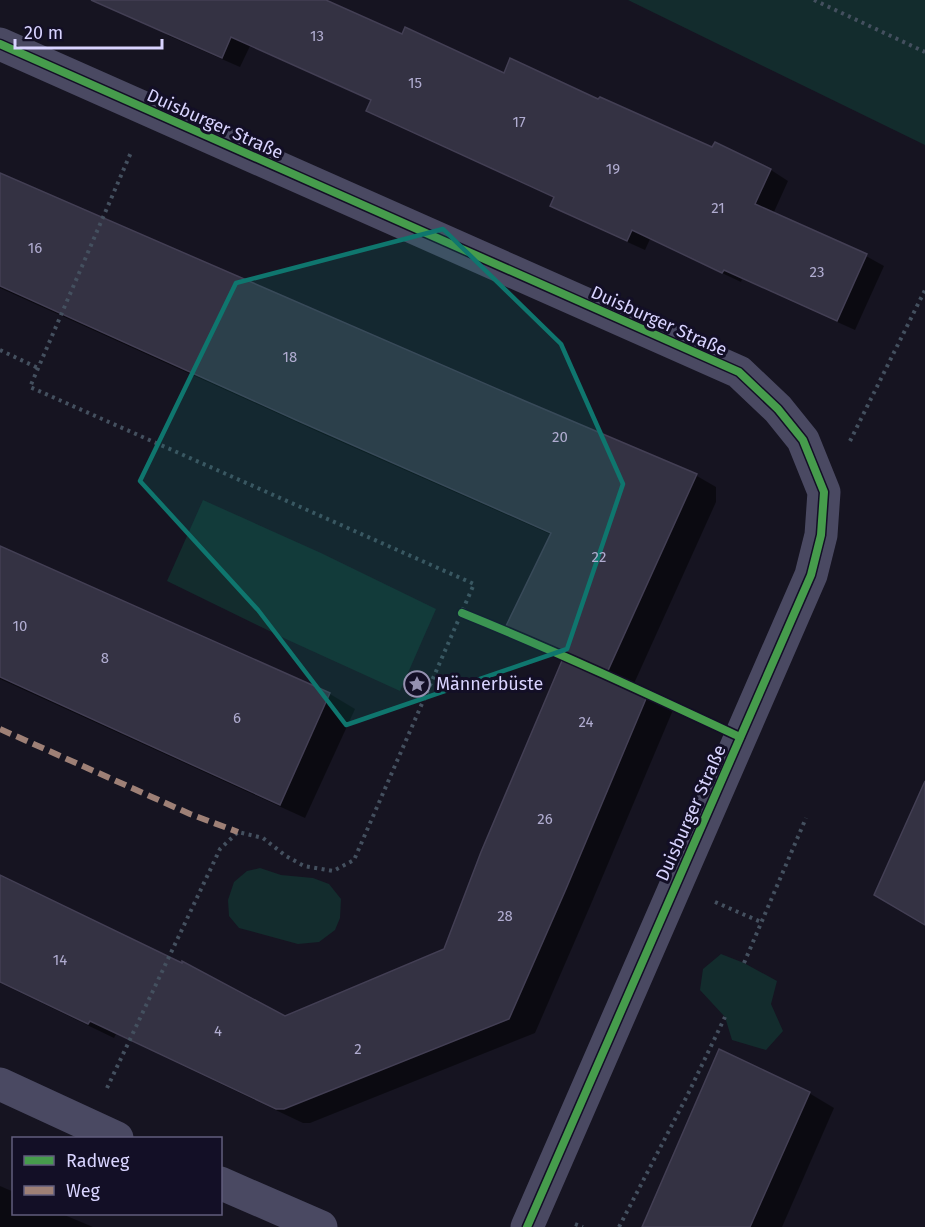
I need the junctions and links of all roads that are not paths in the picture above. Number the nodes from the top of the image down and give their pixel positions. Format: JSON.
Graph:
{"nodes":[{"id":1,"x":0,"y":44,"type":"edge"},
{"id":2,"x":0,"y":1084,"type":"edge"},
{"id":3,"x":103,"y":1132,"type":"edge"},
{"id":4,"x":222,"y":1184,"type":"edge"},
{"id":5,"x":321,"y":1227,"type":"edge"},
{"id":6,"x":527,"y":1227,"type":"edge"}],
"edges":[{"from":1,"to":6,"type":"street","name":"Duisburger Straße"},
{"from":2,"to":3,"type":"street"},
{"from":4,"to":5,"type":"street"}]}
